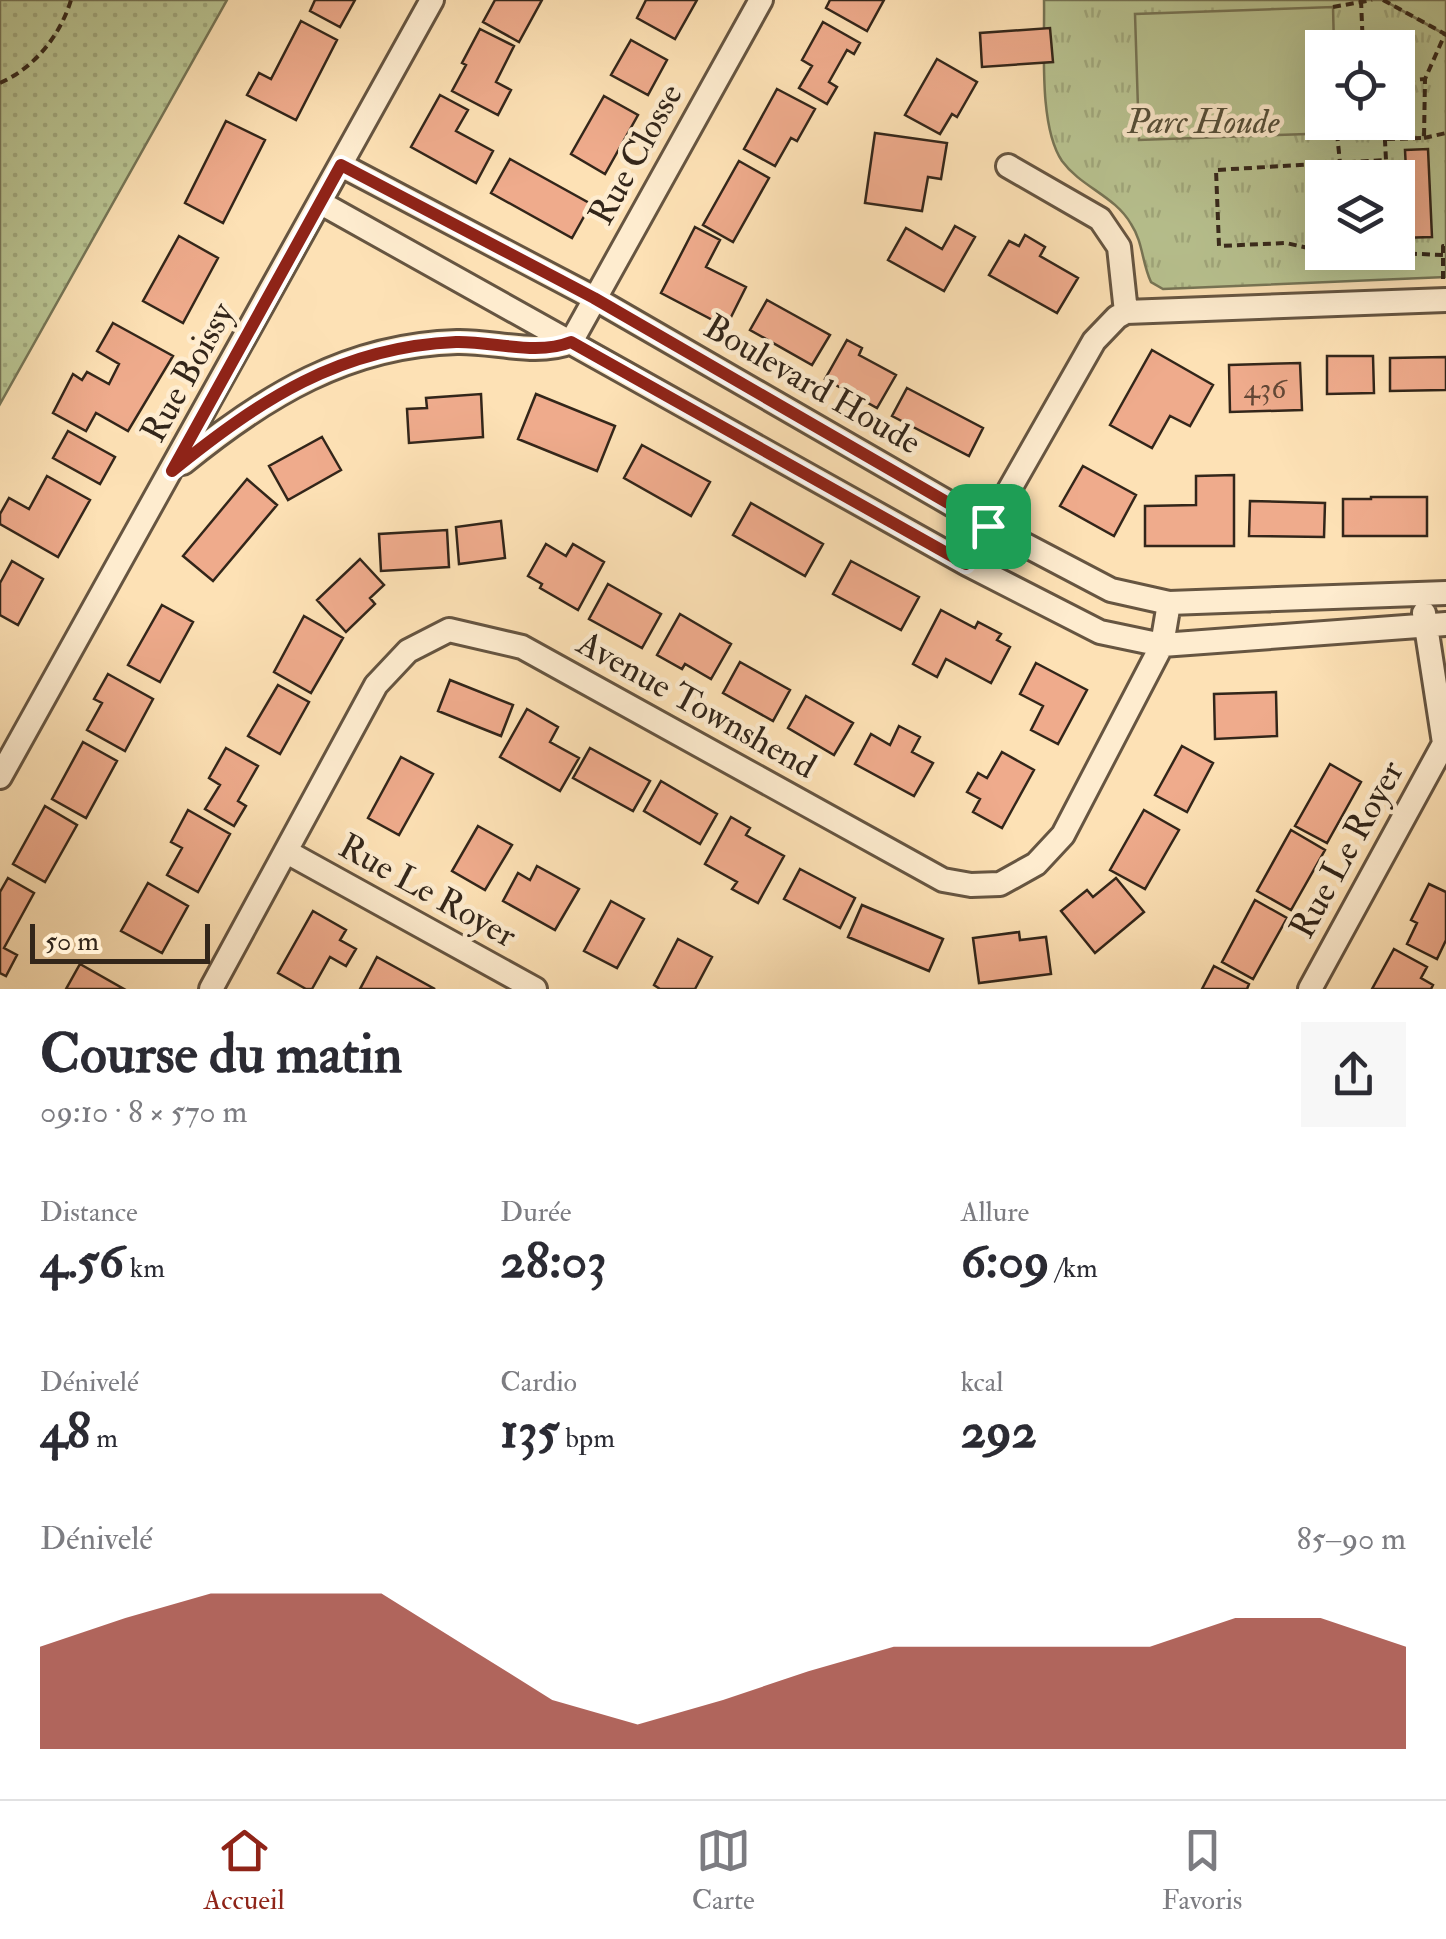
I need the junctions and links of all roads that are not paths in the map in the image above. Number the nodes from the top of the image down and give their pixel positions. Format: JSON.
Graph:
{"nodes":[{"id":1,"x":432,"y":0,"type":"edge"},
{"id":2,"x":761,"y":0,"type":"edge"},
{"id":3,"x":341,"y":165,"type":"junction"},
{"id":4,"x":1008,"y":166,"type":"dead end"},
{"id":5,"x":321,"y":203,"type":"junction"},
{"id":6,"x":1445,"y":290,"type":"edge"},
{"id":7,"x":594,"y":298,"type":"junction"},
{"id":8,"x":1126,"y":312,"type":"junction"},
{"id":9,"x":571,"y":342,"type":"junction"},
{"id":10,"x":172,"y":471,"type":"junction"},
{"id":11,"x":988,"y":526,"type":"junction"},
{"id":12,"x":966,"y":564,"type":"junction"},
{"id":13,"x":1434,"y":594,"type":"edge"},
{"id":14,"x":1169,"y":603,"type":"junction"},
{"id":15,"x":1436,"y":625,"type":"edge"},
{"id":16,"x":1162,"y":645,"type":"junction"},
{"id":17,"x":1445,"y":742,"type":"edge"},
{"id":18,"x":0,"y":777,"type":"edge"},
{"id":19,"x":286,"y":852,"type":"junction"},
{"id":20,"x":211,"y":989,"type":"edge"},
{"id":21,"x":535,"y":989,"type":"edge"},
{"id":22,"x":1310,"y":989,"type":"edge"}],
"edges":[{"from":1,"to":3,"type":"street","name":"Rue Boissy"},
{"from":2,"to":7,"type":"street","name":"Rue Closse"},
{"from":3,"to":5,"type":"street","name":"Rue Boissy"},
{"from":3,"to":7,"type":"street","name":"Boulevard Houde"},
{"from":4,"to":8,"type":"street"},
{"from":5,"to":9,"type":"street"},
{"from":5,"to":10,"type":"street","name":"Rue Boissy"},
{"from":6,"to":8,"type":"street"},
{"from":7,"to":9,"type":"street","name":"Rue Closse"},
{"from":7,"to":11,"type":"street","name":"Boulevard Houde"},
{"from":8,"to":11,"type":"street"},
{"from":9,"to":10,"type":"street"},
{"from":9,"to":12,"type":"street"},
{"from":10,"to":18,"type":"street","name":"Rue Boissy"},
{"from":11,"to":12,"type":"street"},
{"from":11,"to":14,"type":"street","name":"Boulevard Houde"},
{"from":12,"to":16,"type":"street"},
{"from":13,"to":14,"type":"street","name":"Boulevard Houde"},
{"from":13,"to":15,"type":"street","name":"Rue Le Royer"},
{"from":14,"to":16,"type":"street","name":"Avenue Townshend"},
{"from":15,"to":16,"type":"street"},
{"from":15,"to":17,"type":"street","name":"Rue Le Royer"},
{"from":16,"to":19,"type":"street","name":"Avenue Townshend"},
{"from":17,"to":22,"type":"street","name":"Rue Le Royer"},
{"from":19,"to":20,"type":"street","name":"Avenue Townshend"},
{"from":19,"to":21,"type":"street","name":"Rue Le Royer"}]}
